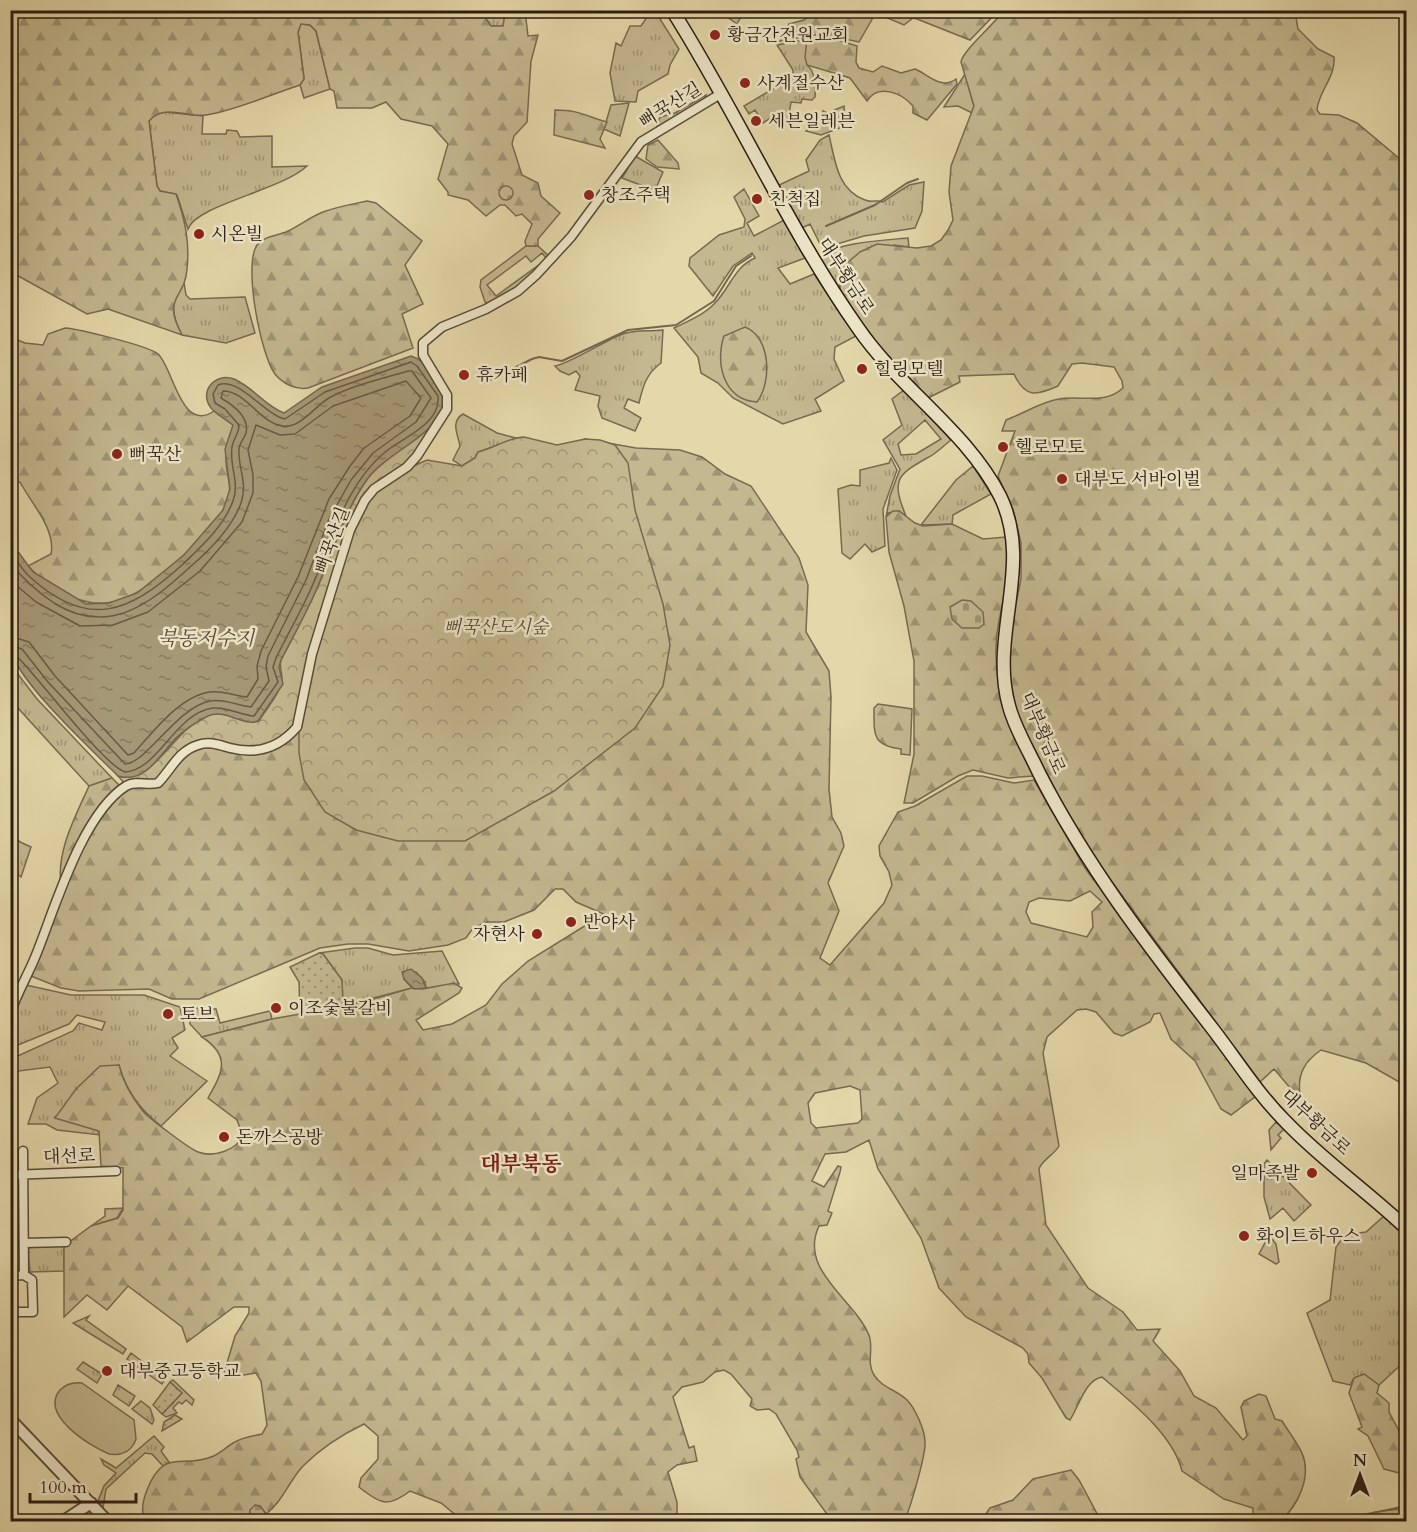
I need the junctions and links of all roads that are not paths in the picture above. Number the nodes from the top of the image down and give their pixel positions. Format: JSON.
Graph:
{"nodes":[{"id":1,"x":663,"y":10,"type":"edge"},
{"id":2,"x":672,"y":10,"type":"edge"},
{"id":3,"x":718,"y":95,"type":"junction"},
{"id":4,"x":10,"y":1014,"type":"edge"},
{"id":5,"x":23,"y":1151,"type":"dead end"},
{"id":6,"x":116,"y":1171,"type":"dead end"},
{"id":7,"x":23,"y":1174,"type":"junction"},
{"id":8,"x":10,"y":1175,"type":"edge"},
{"id":9,"x":1407,"y":1228,"type":"edge"},
{"id":10,"x":66,"y":1242,"type":"dead end"},
{"id":11,"x":24,"y":1243,"type":"junction"},
{"id":12,"x":24,"y":1275,"type":"junction"},
{"id":13,"x":10,"y":1276,"type":"edge"},
{"id":14,"x":19,"y":1312,"type":"dead end"},
{"id":15,"x":10,"y":1419,"type":"edge"},
{"id":16,"x":91,"y":1503,"type":"junction"},
{"id":17,"x":62,"y":1521,"type":"edge"},
{"id":18,"x":108,"y":1521,"type":"edge"}],
"edges":[{"from":1,"to":3,"type":"main road","name":"대부황금로"},
{"from":2,"to":3,"type":"main road","name":"대부황금로"},
{"from":3,"to":4,"type":"street","name":"뻐꾹산길"},
{"from":3,"to":9,"type":"main road","name":"대부황금로"},
{"from":5,"to":7,"type":"street","name":"대선로"},
{"from":6,"to":7,"type":"street","name":"대선로"},
{"from":7,"to":8,"type":"street","name":"대선로"},
{"from":7,"to":11,"type":"street","name":"대선로"},
{"from":10,"to":11,"type":"street"},
{"from":11,"to":12,"type":"street","name":"대선로"},
{"from":12,"to":13,"type":"street"},
{"from":12,"to":14,"type":"street","name":"대선로"},
{"from":15,"to":16,"type":"street"},
{"from":16,"to":17,"type":"street"},
{"from":16,"to":18,"type":"street"}]}
